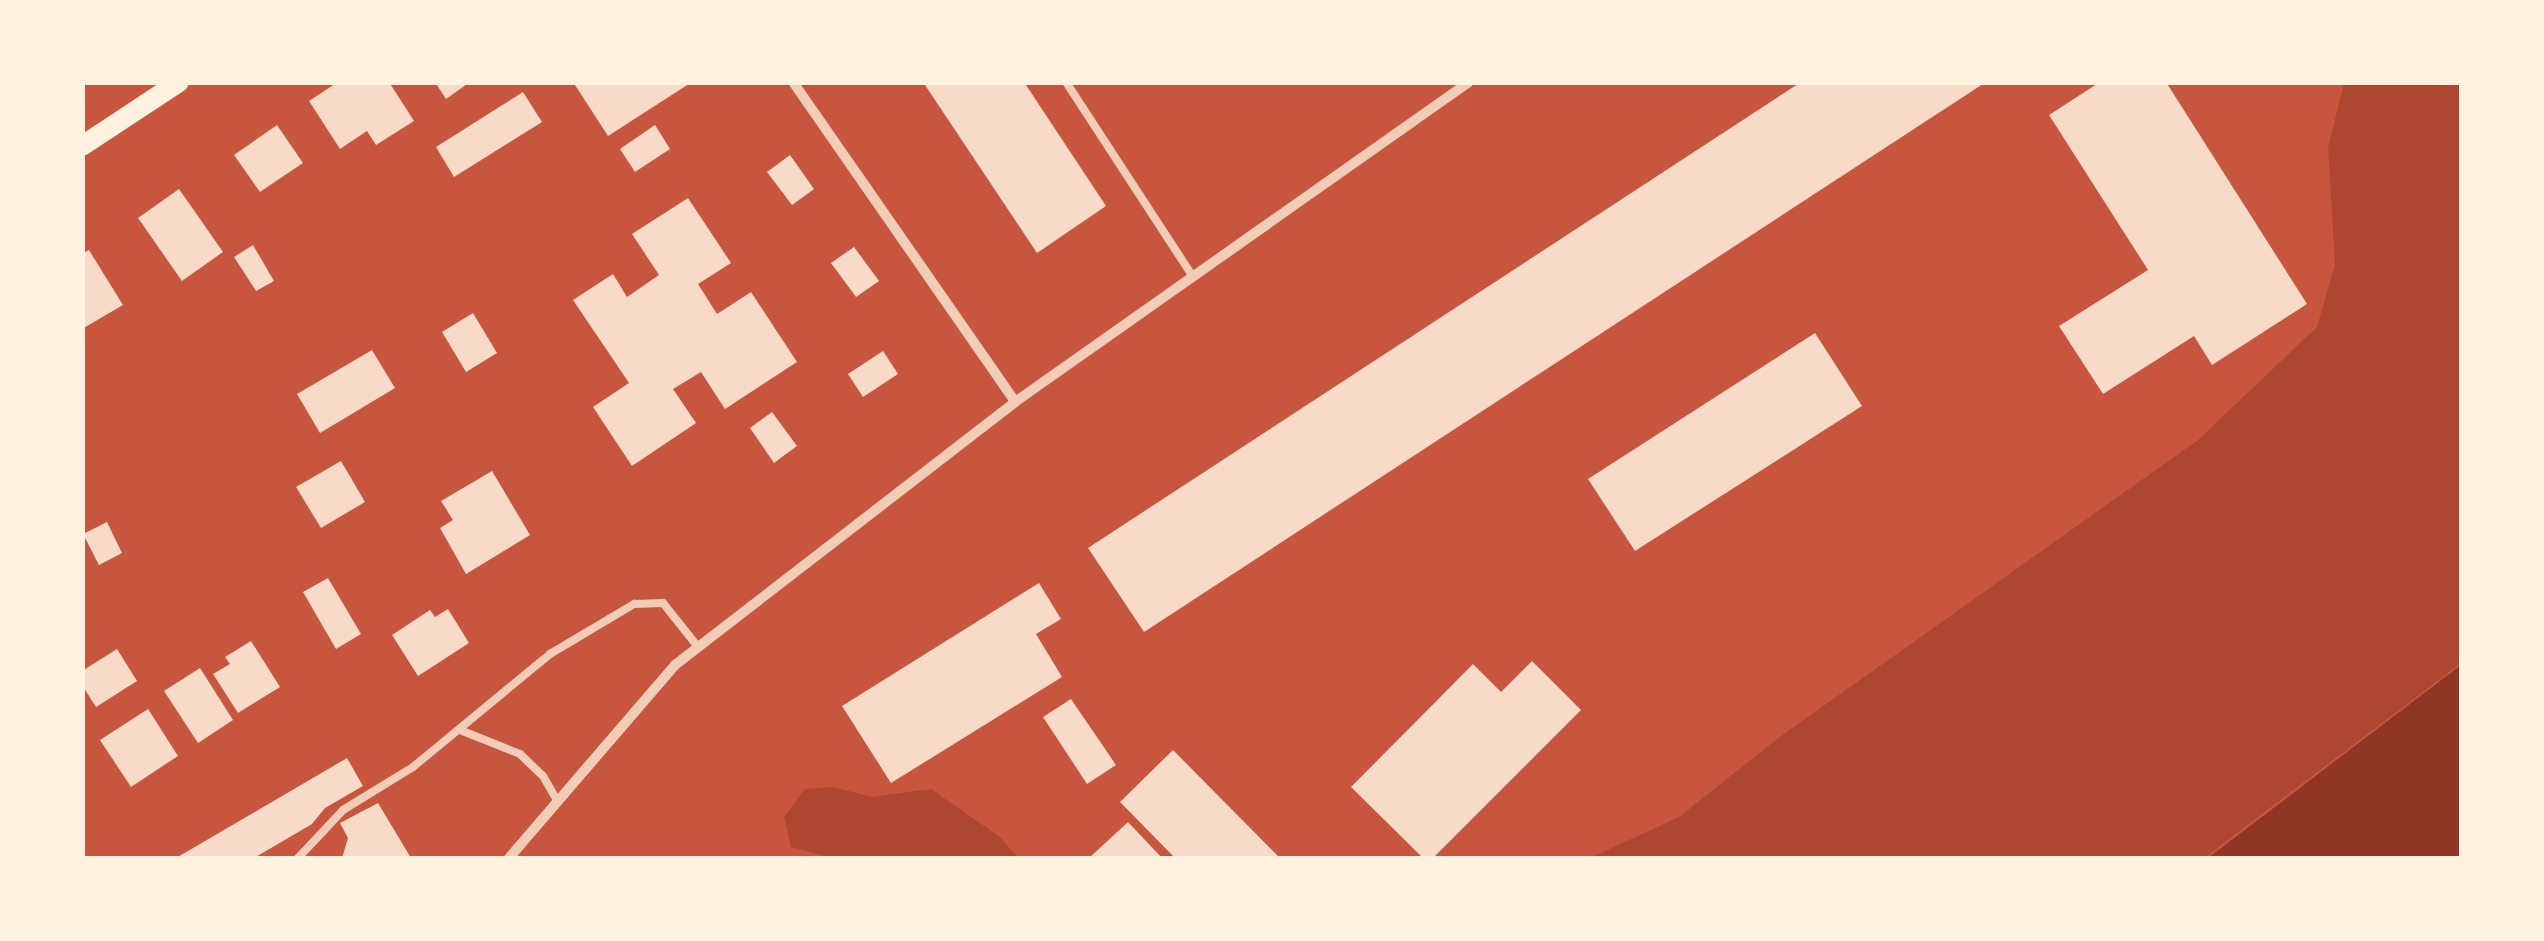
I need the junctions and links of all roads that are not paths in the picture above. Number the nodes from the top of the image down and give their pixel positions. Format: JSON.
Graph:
{"nodes":[{"id":1,"x":179,"y":82,"type":"edge"},
{"id":2,"x":793,"y":82,"type":"edge"},
{"id":3,"x":1066,"y":82,"type":"edge"},
{"id":4,"x":1469,"y":82,"type":"edge"},
{"id":5,"x":82,"y":146,"type":"edge"},
{"id":6,"x":1193,"y":277,"type":"junction"},
{"id":7,"x":1015,"y":402,"type":"junction"},
{"id":8,"x":698,"y":647,"type":"junction"},
{"id":9,"x":460,"y":730,"type":"junction"},
{"id":10,"x":558,"y":802,"type":"junction"},
{"id":11,"x":298,"y":858,"type":"edge"},
{"id":12,"x":509,"y":858,"type":"edge"}],
"edges":[{"from":1,"to":5,"type":"main road"},
{"from":2,"to":7,"type":"street"},
{"from":3,"to":6,"type":"lane"},
{"from":4,"to":6,"type":"street"},
{"from":6,"to":7,"type":"street"},
{"from":7,"to":8,"type":"street"},
{"from":8,"to":9,"type":"lane"},
{"from":8,"to":10,"type":"street"},
{"from":9,"to":10,"type":"lane"},
{"from":9,"to":11,"type":"lane"},
{"from":10,"to":12,"type":"street"}]}
